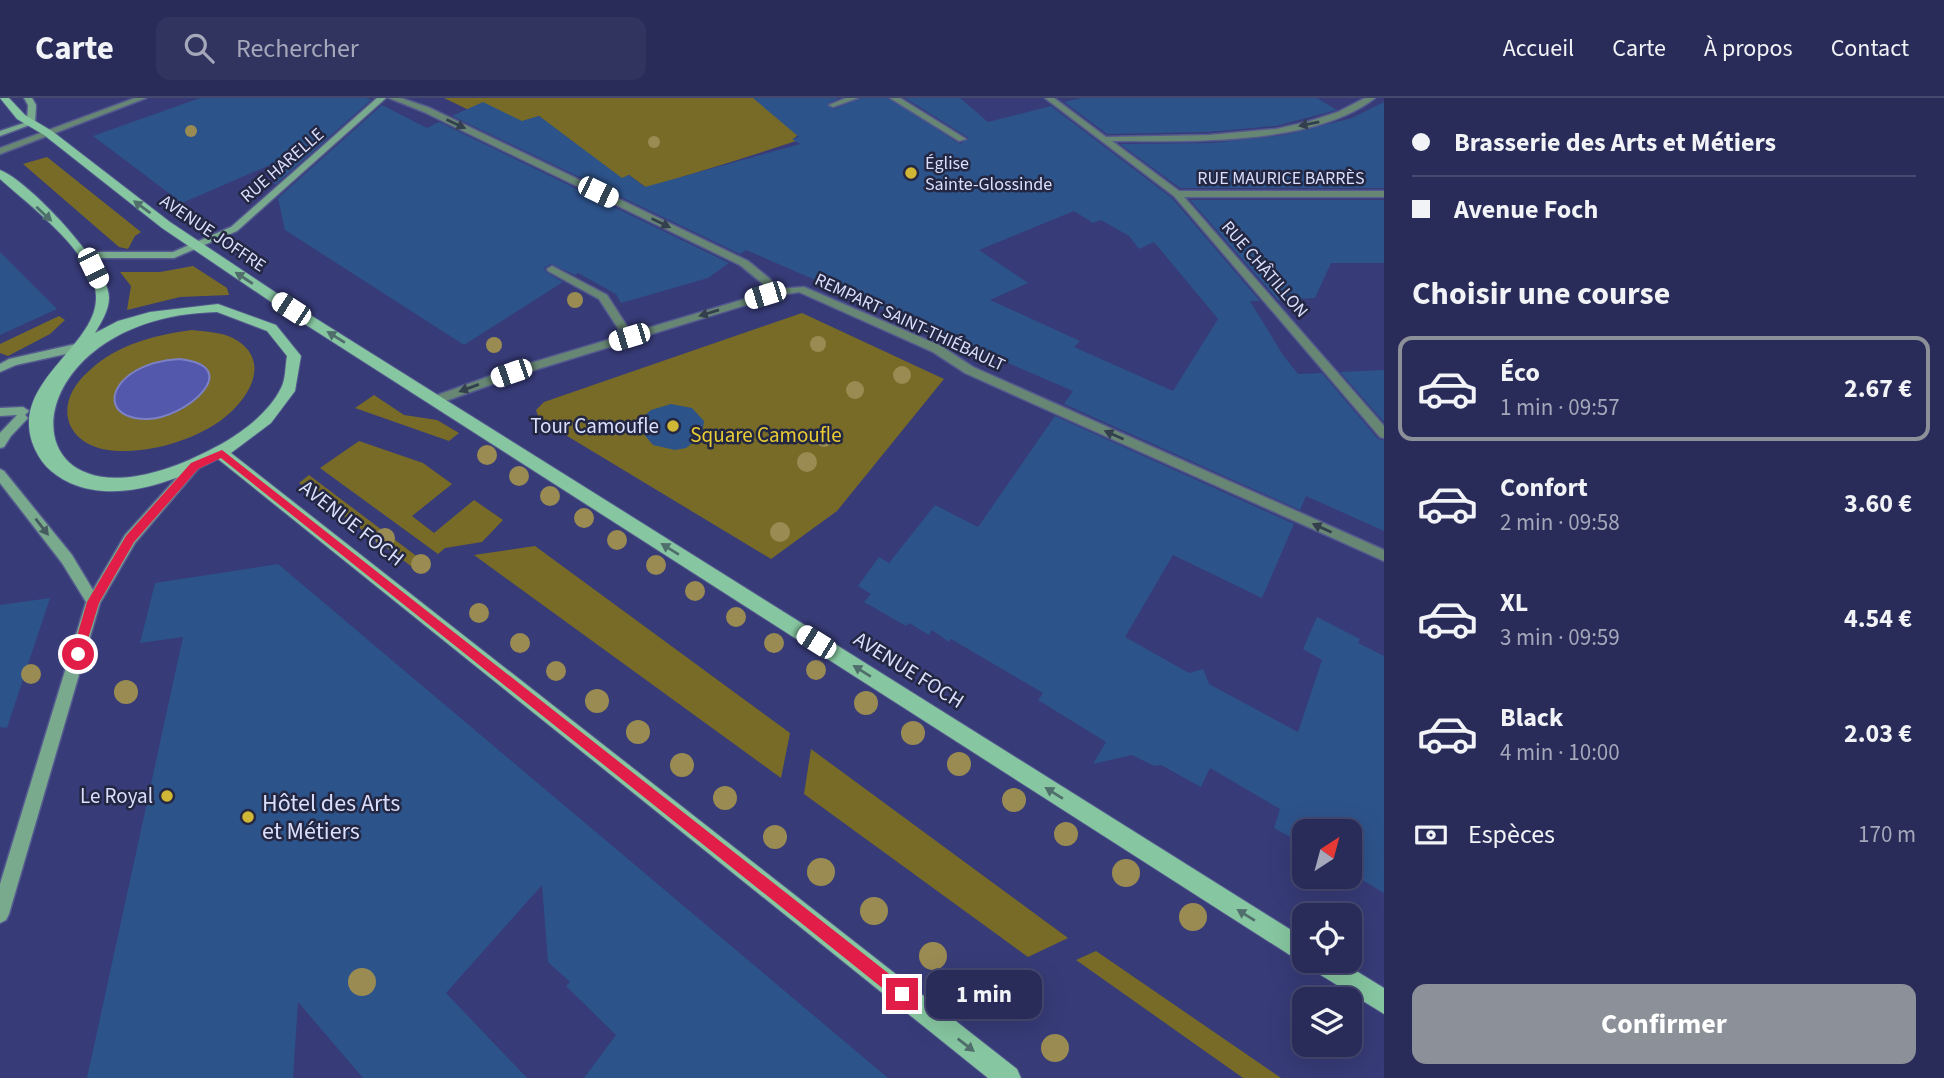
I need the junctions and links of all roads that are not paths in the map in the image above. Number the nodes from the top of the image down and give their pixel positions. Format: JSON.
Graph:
{"nodes":[{"id":1,"x":4,"y":98,"type":"edge"},
{"id":2,"x":28,"y":98,"type":"edge"},
{"id":3,"x":142,"y":98,"type":"edge"},
{"id":4,"x":382,"y":98,"type":"edge"},
{"id":5,"x":393,"y":98,"type":"edge"},
{"id":6,"x":854,"y":98,"type":"edge"},
{"id":7,"x":894,"y":98,"type":"edge"},
{"id":8,"x":1049,"y":98,"type":"edge"},
{"id":9,"x":1371,"y":98,"type":"edge"},
{"id":10,"x":833,"y":105,"type":"dead end"},
{"id":11,"x":31,"y":123,"type":"junction"},
{"id":12,"x":48,"y":133,"type":"junction"},
{"id":13,"x":0,"y":134,"type":"edge"},
{"id":14,"x":962,"y":139,"type":"dead end"},
{"id":15,"x":1106,"y":139,"type":"junction"},
{"id":16,"x":0,"y":151,"type":"edge"},
{"id":17,"x":0,"y":173,"type":"edge"},
{"id":18,"x":1177,"y":194,"type":"junction"},
{"id":19,"x":1384,"y":194,"type":"edge"},
{"id":20,"x":197,"y":247,"type":"junction"},
{"id":21,"x":87,"y":255,"type":"junction"},
{"id":22,"x":552,"y":269,"type":"dead end"},
{"id":23,"x":774,"y":293,"type":"junction"},
{"id":24,"x":291,"y":309,"type":"junction"},
{"id":25,"x":267,"y":323,"type":"junction"},
{"id":26,"x":629,"y":337,"type":"junction"},
{"id":27,"x":80,"y":346,"type":"junction"},
{"id":28,"x":380,"y":365,"type":"joint"},
{"id":29,"x":0,"y":368,"type":"edge"},
{"id":30,"x":436,"y":400,"type":"junction"},
{"id":31,"x":0,"y":412,"type":"edge"},
{"id":32,"x":22,"y":414,"type":"junction"},
{"id":33,"x":1384,"y":434,"type":"edge"},
{"id":34,"x":0,"y":444,"type":"edge"},
{"id":35,"x":222,"y":454,"type":"junction"},
{"id":36,"x":194,"y":466,"type":"junction"},
{"id":37,"x":0,"y":474,"type":"edge"},
{"id":38,"x":1384,"y":556,"type":"edge"},
{"id":39,"x":93,"y":602,"type":"junction"},
{"id":40,"x":0,"y":914,"type":"edge"},
{"id":41,"x":1292,"y":943,"type":"edge"},
{"id":42,"x":1338,"y":973,"type":"edge"},
{"id":43,"x":1384,"y":1002,"type":"edge"},
{"id":44,"x":1008,"y":1078,"type":"edge"}],
"edges":[{"from":1,"to":11,"type":"main road","name":"AVENUE JOFFRE"},
{"from":2,"to":11,"type":"street"},
{"from":3,"to":12,"type":"street"},
{"from":4,"to":20,"type":"street","name":"RUE HARELLE"},
{"from":5,"to":23,"type":"street","one_way":true},
{"from":6,"to":10,"type":"street"},
{"from":7,"to":14,"type":"street"},
{"from":8,"to":15,"type":"street","name":"RUE CHÂTILLON"},
{"from":9,"to":15,"type":"street","one_way":true},
{"from":11,"to":12,"type":"main road","name":"AVENUE JOFFRE"},
{"from":11,"to":13,"type":"street"},
{"from":12,"to":16,"type":"street"},
{"from":20,"to":12,"type":"main road","name":"AVENUE JOFFRE","one_way":true},
{"from":15,"to":18,"type":"street","name":"RUE CHÂTILLON"},
{"from":17,"to":21,"type":"main road","one_way":true},
{"from":18,"to":19,"type":"street","name":"RUE MAURICE BARRÈS"},
{"from":18,"to":33,"type":"street","name":"RUE CHÂTILLON"},
{"from":20,"to":21,"type":"street","name":"RUE HARELLE"},
{"from":24,"to":20,"type":"main road","name":"AVENUE JOFFRE","one_way":true},
{"from":21,"to":27,"type":"main road"},
{"from":22,"to":26,"type":"street"},
{"from":23,"to":26,"type":"street","one_way":true},
{"from":38,"to":23,"type":"street","name":"REMPART SAINT-THIÉBAULT","one_way":true},
{"from":24,"to":25,"type":"main road"},
{"from":28,"to":24,"type":"main road","name":"AVENUE JOFFRE","one_way":true},
{"from":25,"to":27,"type":"main road"},
{"from":25,"to":35,"type":"main road"},
{"from":26,"to":30,"type":"street","one_way":true},
{"from":27,"to":29,"type":"street"},
{"from":27,"to":32,"type":"main road"},
{"from":28,"to":30,"type":"main road","name":"AVENUE FOCH"},
{"from":41,"to":30,"type":"main road","name":"AVENUE FOCH","one_way":true},
{"from":31,"to":32,"type":"street"},
{"from":32,"to":34,"type":"street"},
{"from":32,"to":36,"type":"main road"},
{"from":35,"to":36,"type":"main road"},
{"from":35,"to":44,"type":"main road","name":"AVENUE FOCH","one_way":true},
{"from":36,"to":39,"type":"street"},
{"from":37,"to":39,"type":"street","one_way":true},
{"from":39,"to":40,"type":"street"},
{"from":42,"to":43,"type":"main road"}]}
